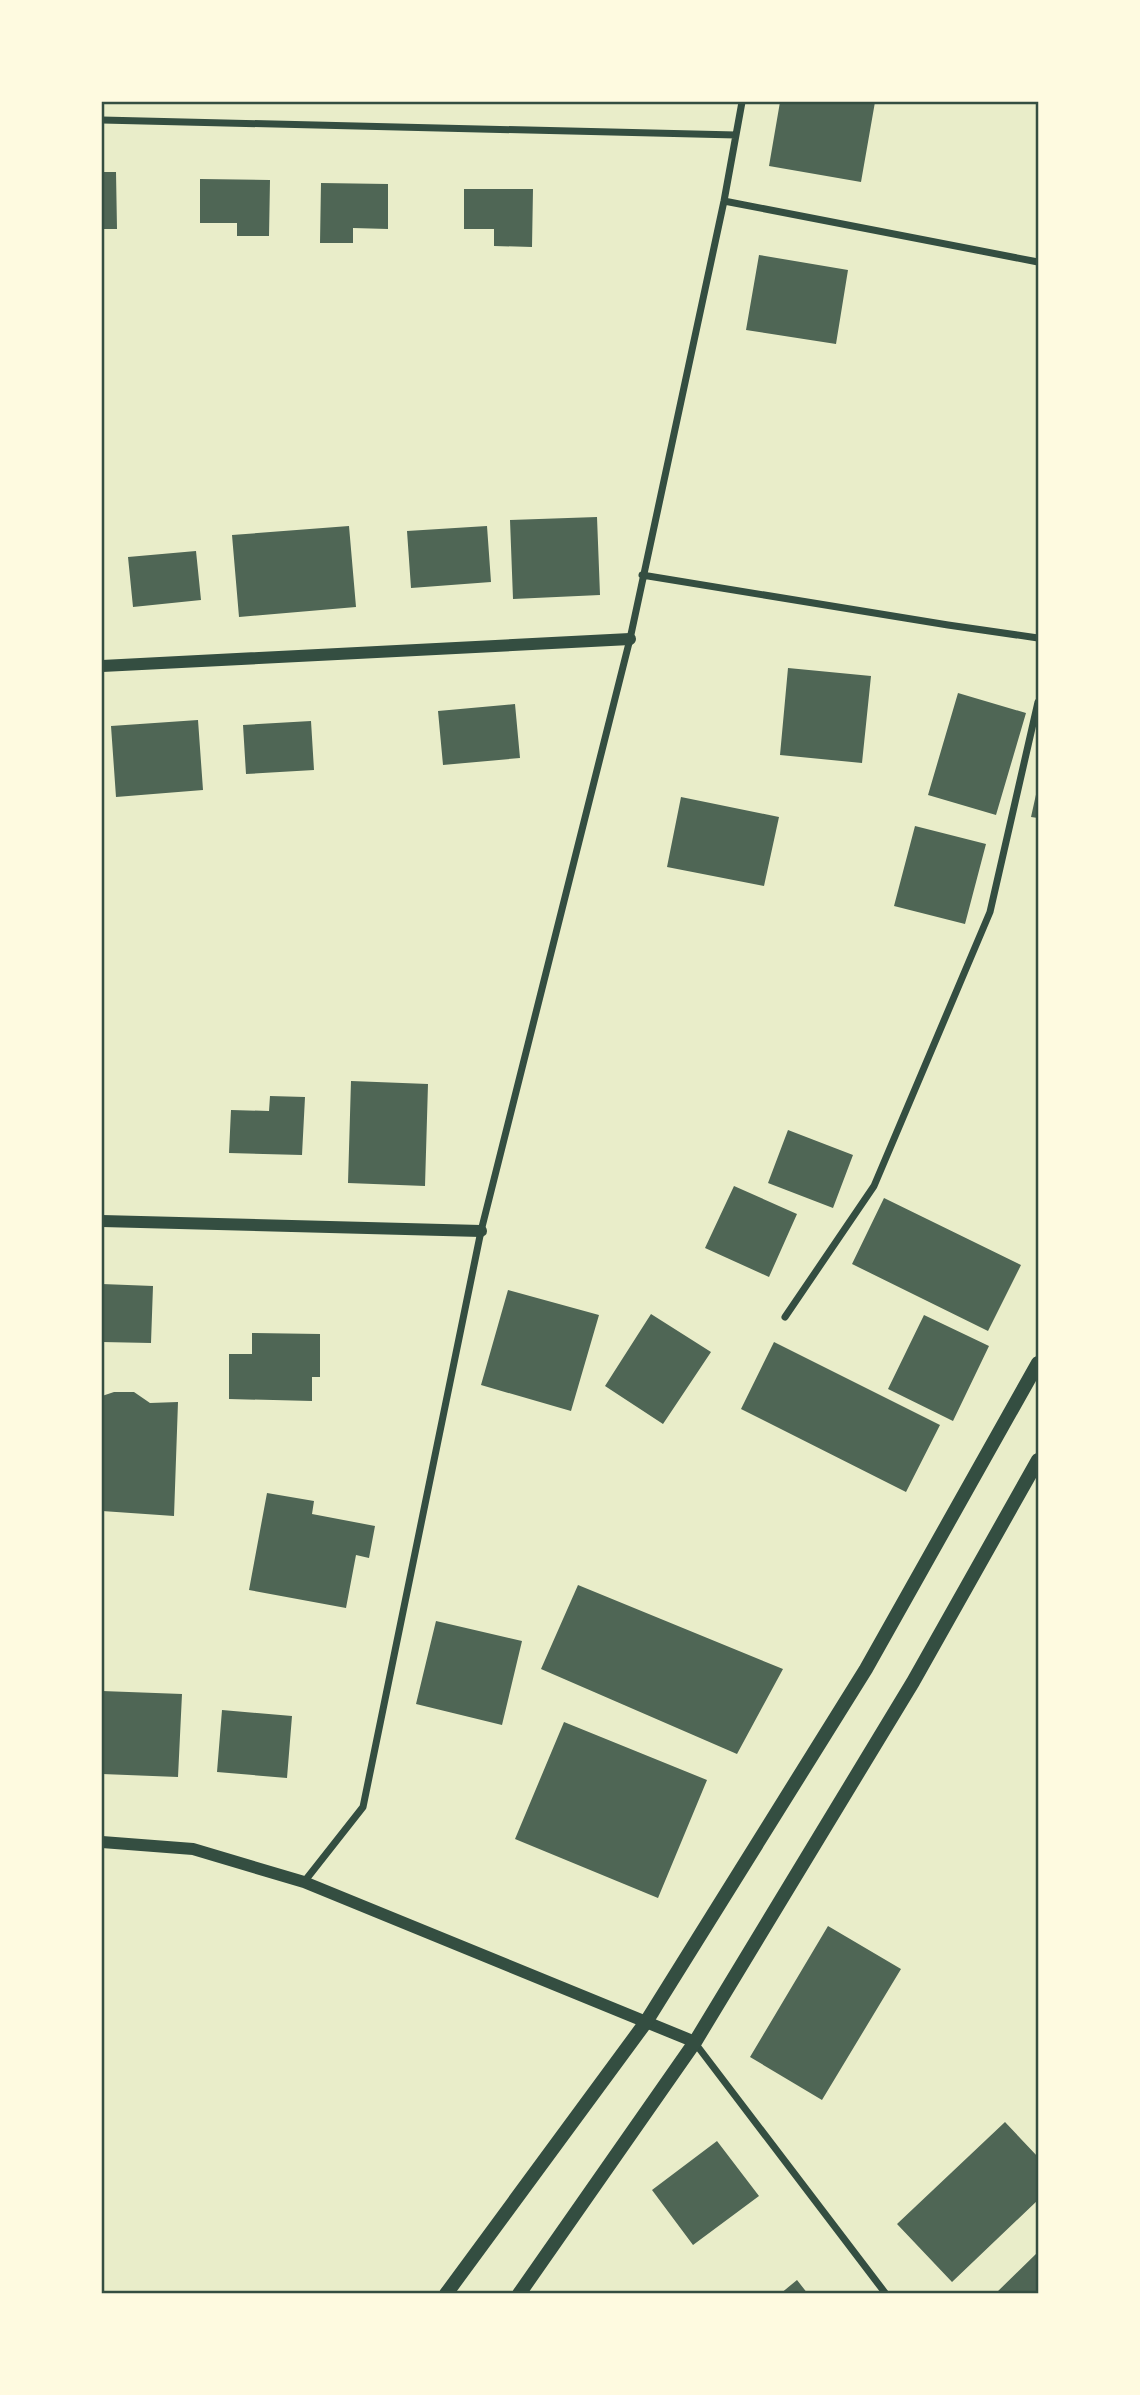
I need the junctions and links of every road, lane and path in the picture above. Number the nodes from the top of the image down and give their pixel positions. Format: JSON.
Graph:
{"nodes":[{"id":1,"x":742,"y":102,"type":"edge"},
{"id":2,"x":102,"y":120,"type":"edge"},
{"id":3,"x":736,"y":135,"type":"junction"},
{"id":4,"x":724,"y":201,"type":"junction"},
{"id":5,"x":1038,"y":262,"type":"edge"},
{"id":6,"x":642,"y":575,"type":"junction"},
{"id":7,"x":1038,"y":638,"type":"edge"},
{"id":8,"x":630,"y":639,"type":"junction"},
{"id":9,"x":102,"y":666,"type":"edge"},
{"id":10,"x":1038,"y":702,"type":"edge"},
{"id":11,"x":102,"y":1221,"type":"edge"},
{"id":12,"x":481,"y":1231,"type":"junction"},
{"id":13,"x":785,"y":1317,"type":"dead end"},
{"id":14,"x":1038,"y":1363,"type":"edge"},
{"id":15,"x":1038,"y":1460,"type":"edge"},
{"id":16,"x":102,"y":1842,"type":"edge"},
{"id":17,"x":304,"y":1882,"type":"junction"},
{"id":18,"x":646,"y":2022,"type":"junction"},
{"id":19,"x":695,"y":2042,"type":"junction"},
{"id":20,"x":446,"y":2294,"type":"edge"},
{"id":21,"x":519,"y":2294,"type":"edge"},
{"id":22,"x":886,"y":2294,"type":"edge"}],
"edges":[{"from":1,"to":3,"type":"street"},
{"from":2,"to":3,"type":"street"},
{"from":3,"to":4,"type":"street"},
{"from":4,"to":5,"type":"street"},
{"from":4,"to":6,"type":"street"},
{"from":6,"to":7,"type":"street"},
{"from":6,"to":8,"type":"street"},
{"from":8,"to":9,"type":"street"},
{"from":8,"to":12,"type":"street"},
{"from":10,"to":13,"type":"street"},
{"from":11,"to":12,"type":"street"},
{"from":12,"to":17,"type":"street"},
{"from":14,"to":18,"type":"main road"},
{"from":15,"to":19,"type":"main road"},
{"from":16,"to":17,"type":"street"},
{"from":17,"to":18,"type":"street"},
{"from":18,"to":19,"type":"street"},
{"from":18,"to":20,"type":"main road"},
{"from":19,"to":21,"type":"main road"},
{"from":19,"to":22,"type":"street"}]}
